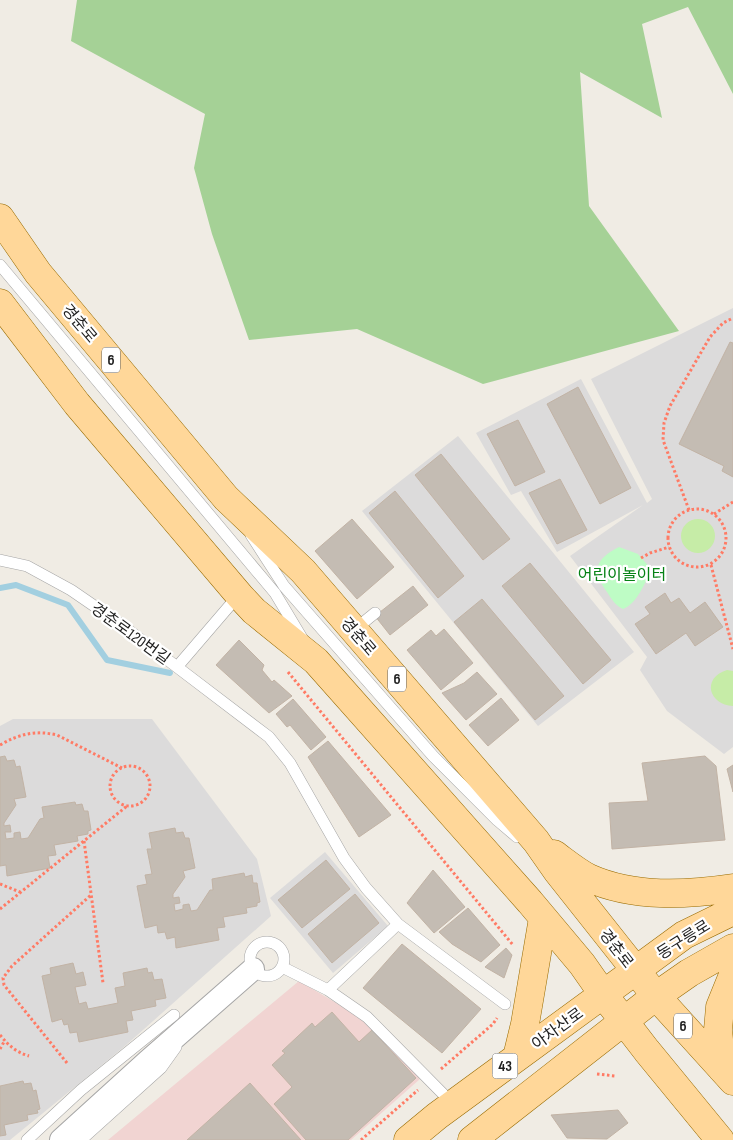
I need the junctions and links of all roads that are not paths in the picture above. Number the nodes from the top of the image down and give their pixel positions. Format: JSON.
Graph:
{"nodes":[{"id":1,"x":0,"y":218,"type":"edge"},
{"id":2,"x":0,"y":265,"type":"edge"},
{"id":3,"x":0,"y":303,"type":"edge"},
{"id":4,"x":226,"y":498,"type":"junction"},
{"id":5,"x":0,"y":560,"type":"edge"},
{"id":6,"x":240,"y":596,"type":"junction"},
{"id":7,"x":375,"y":613,"type":"dead end"},
{"id":8,"x":354,"y":630,"type":"junction"},
{"id":9,"x":316,"y":661,"type":"junction"},
{"id":10,"x":178,"y":667,"type":"junction"},
{"id":11,"x":536,"y":841,"type":"junction"},
{"id":12,"x":556,"y":871,"type":"junction"},
{"id":13,"x":733,"y":888,"type":"edge"},
{"id":14,"x":733,"y":911,"type":"edge"},
{"id":15,"x":543,"y":918,"type":"junction"},
{"id":16,"x":398,"y":924,"type":"junction"},
{"id":17,"x":733,"y":948,"type":"edge"},
{"id":18,"x":282,"y":967,"type":"junction"},
{"id":19,"x":253,"y":969,"type":"junction"},
{"id":20,"x":635,"y":970,"type":"junction"},
{"id":21,"x":733,"y":974,"type":"edge"},
{"id":22,"x":328,"y":990,"type":"junction"},
{"id":23,"x":603,"y":994,"type":"junction"},
{"id":24,"x":656,"y":996,"type":"junction"},
{"id":25,"x":505,"y":1004,"type":"road end"},
{"id":26,"x":184,"y":1019,"type":"junction"},
{"id":27,"x":624,"y":1022,"type":"junction"},
{"id":28,"x":517,"y":1057,"type":"junction"},
{"id":29,"x":728,"y":1075,"type":"edge"},
{"id":30,"x":453,"y":1104,"type":"junction"},
{"id":31,"x":27,"y":1140,"type":"edge"},
{"id":32,"x":61,"y":1140,"type":"edge"},
{"id":33,"x":81,"y":1140,"type":"edge"},
{"id":34,"x":408,"y":1140,"type":"edge"},
{"id":35,"x":472,"y":1140,"type":"edge"},
{"id":36,"x":720,"y":1140,"type":"edge"}],
"edges":[{"from":1,"to":4,"type":"main road","name":"경춘로","number":"6"},
{"from":2,"to":9,"type":"lane"},
{"from":3,"to":6,"type":"main road"},
{"from":4,"to":8,"type":"main road","name":"경춘로","number":"6"},
{"from":4,"to":12,"type":"lane"},
{"from":5,"to":10,"type":"lane","name":"경춘로120번길"},
{"from":6,"to":9,"type":"main road"},
{"from":6,"to":10,"type":"lane","name":"경춘로120번길"},
{"from":7,"to":8,"type":"lane"},
{"from":8,"to":11,"type":"main road","name":"경춘로","number":"6"},
{"from":9,"to":15,"type":"main road"},
{"from":10,"to":16,"type":"lane"},
{"from":11,"to":12,"type":"main road","name":"경춘로","number":"6"},
{"from":11,"to":13,"type":"main road"},
{"from":12,"to":20,"type":"main road","name":"경춘로","number":"6"},
{"from":14,"to":20,"type":"main road","name":"동구릉로","number":"43"},
{"from":15,"to":23,"type":"main road"},
{"from":15,"to":28,"type":"main road"},
{"from":16,"to":22,"type":"lane"},
{"from":16,"to":25,"type":"lane"},
{"from":17,"to":24,"type":"main road","name":"동구릉로","number":"43"},
{"from":18,"to":19,"type":"lane"},
{"from":18,"to":19,"type":"lane"},
{"from":18,"to":22,"type":"lane"},
{"from":19,"to":26,"type":"street"},
{"from":20,"to":23,"type":"main road","name":"아차산로","number":"43"},
{"from":20,"to":24,"type":"main road","name":"경춘로","number":"6"},
{"from":21,"to":29,"type":"main road"},
{"from":22,"to":30,"type":"lane"},
{"from":23,"to":27,"type":"main road"},
{"from":23,"to":28,"type":"main road","name":"아차산로","number":"43"},
{"from":24,"to":27,"type":"main road","number":"43"},
{"from":24,"to":29,"type":"main road","name":"경춘로","number":"6"},
{"from":26,"to":31,"type":"lane"},
{"from":26,"to":32,"type":"street"},
{"from":26,"to":33,"type":"lane"},
{"from":27,"to":35,"type":"main road","number":"43"},
{"from":27,"to":36,"type":"main road"},
{"from":28,"to":30,"type":"main road","name":"아차산로","number":"43"},
{"from":30,"to":34,"type":"main road","name":"아차산로","number":"43"}]}
